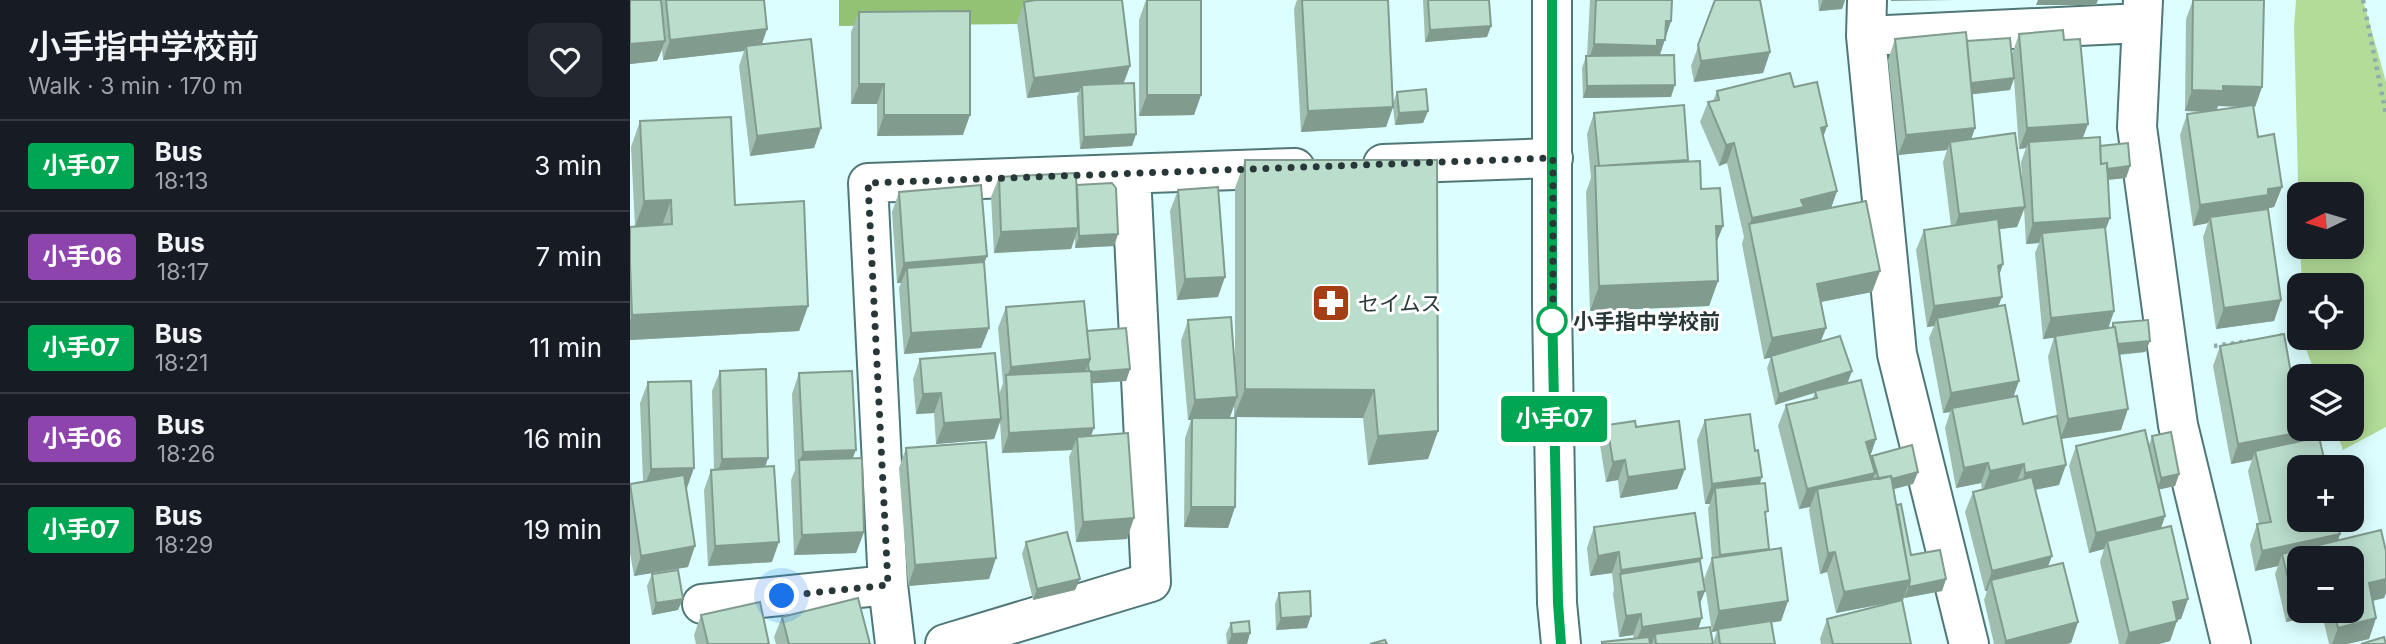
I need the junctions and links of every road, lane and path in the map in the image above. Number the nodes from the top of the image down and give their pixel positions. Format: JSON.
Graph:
{"nodes":[{"id":1,"x":1552,"y":0,"type":"edge"},
{"id":2,"x":2362,"y":0,"type":"edge"},
{"id":3,"x":2142,"y":12,"type":"edge"},
{"id":4,"x":1866,"y":18,"type":"edge"},
{"id":5,"x":2386,"y":114,"type":"edge"},
{"id":6,"x":1553,"y":158,"type":"junction"},
{"id":7,"x":1131,"y":174,"type":"junction"},
{"id":8,"x":2287,"y":335,"type":"edge"},
{"id":9,"x":2277,"y":337,"type":"edge"},
{"id":10,"x":2253,"y":340,"type":"edge"},
{"id":11,"x":2168,"y":354,"type":"junction"},
{"id":12,"x":888,"y":585,"type":"junction"},
{"id":13,"x":702,"y":604,"type":"dead end"},
{"id":14,"x":895,"y":644,"type":"edge"},
{"id":15,"x":945,"y":644,"type":"edge"},
{"id":16,"x":1561,"y":644,"type":"edge"},
{"id":17,"x":1969,"y":644,"type":"edge"},
{"id":18,"x":2231,"y":644,"type":"edge"}],
"edges":[{"from":1,"to":6,"type":"street"},
{"from":2,"to":5,"type":"path"},
{"from":3,"to":4,"type":"street"},
{"from":3,"to":11,"type":"street"},
{"from":4,"to":17,"type":"street"},
{"from":6,"to":7,"type":"street"},
{"from":6,"to":16,"type":"street"},
{"from":7,"to":12,"type":"street"},
{"from":7,"to":15,"type":"street"},
{"from":8,"to":9,"type":"path"},
{"from":10,"to":11,"type":"path"},
{"from":11,"to":18,"type":"street"},
{"from":12,"to":13,"type":"street"},
{"from":12,"to":14,"type":"street"}]}
